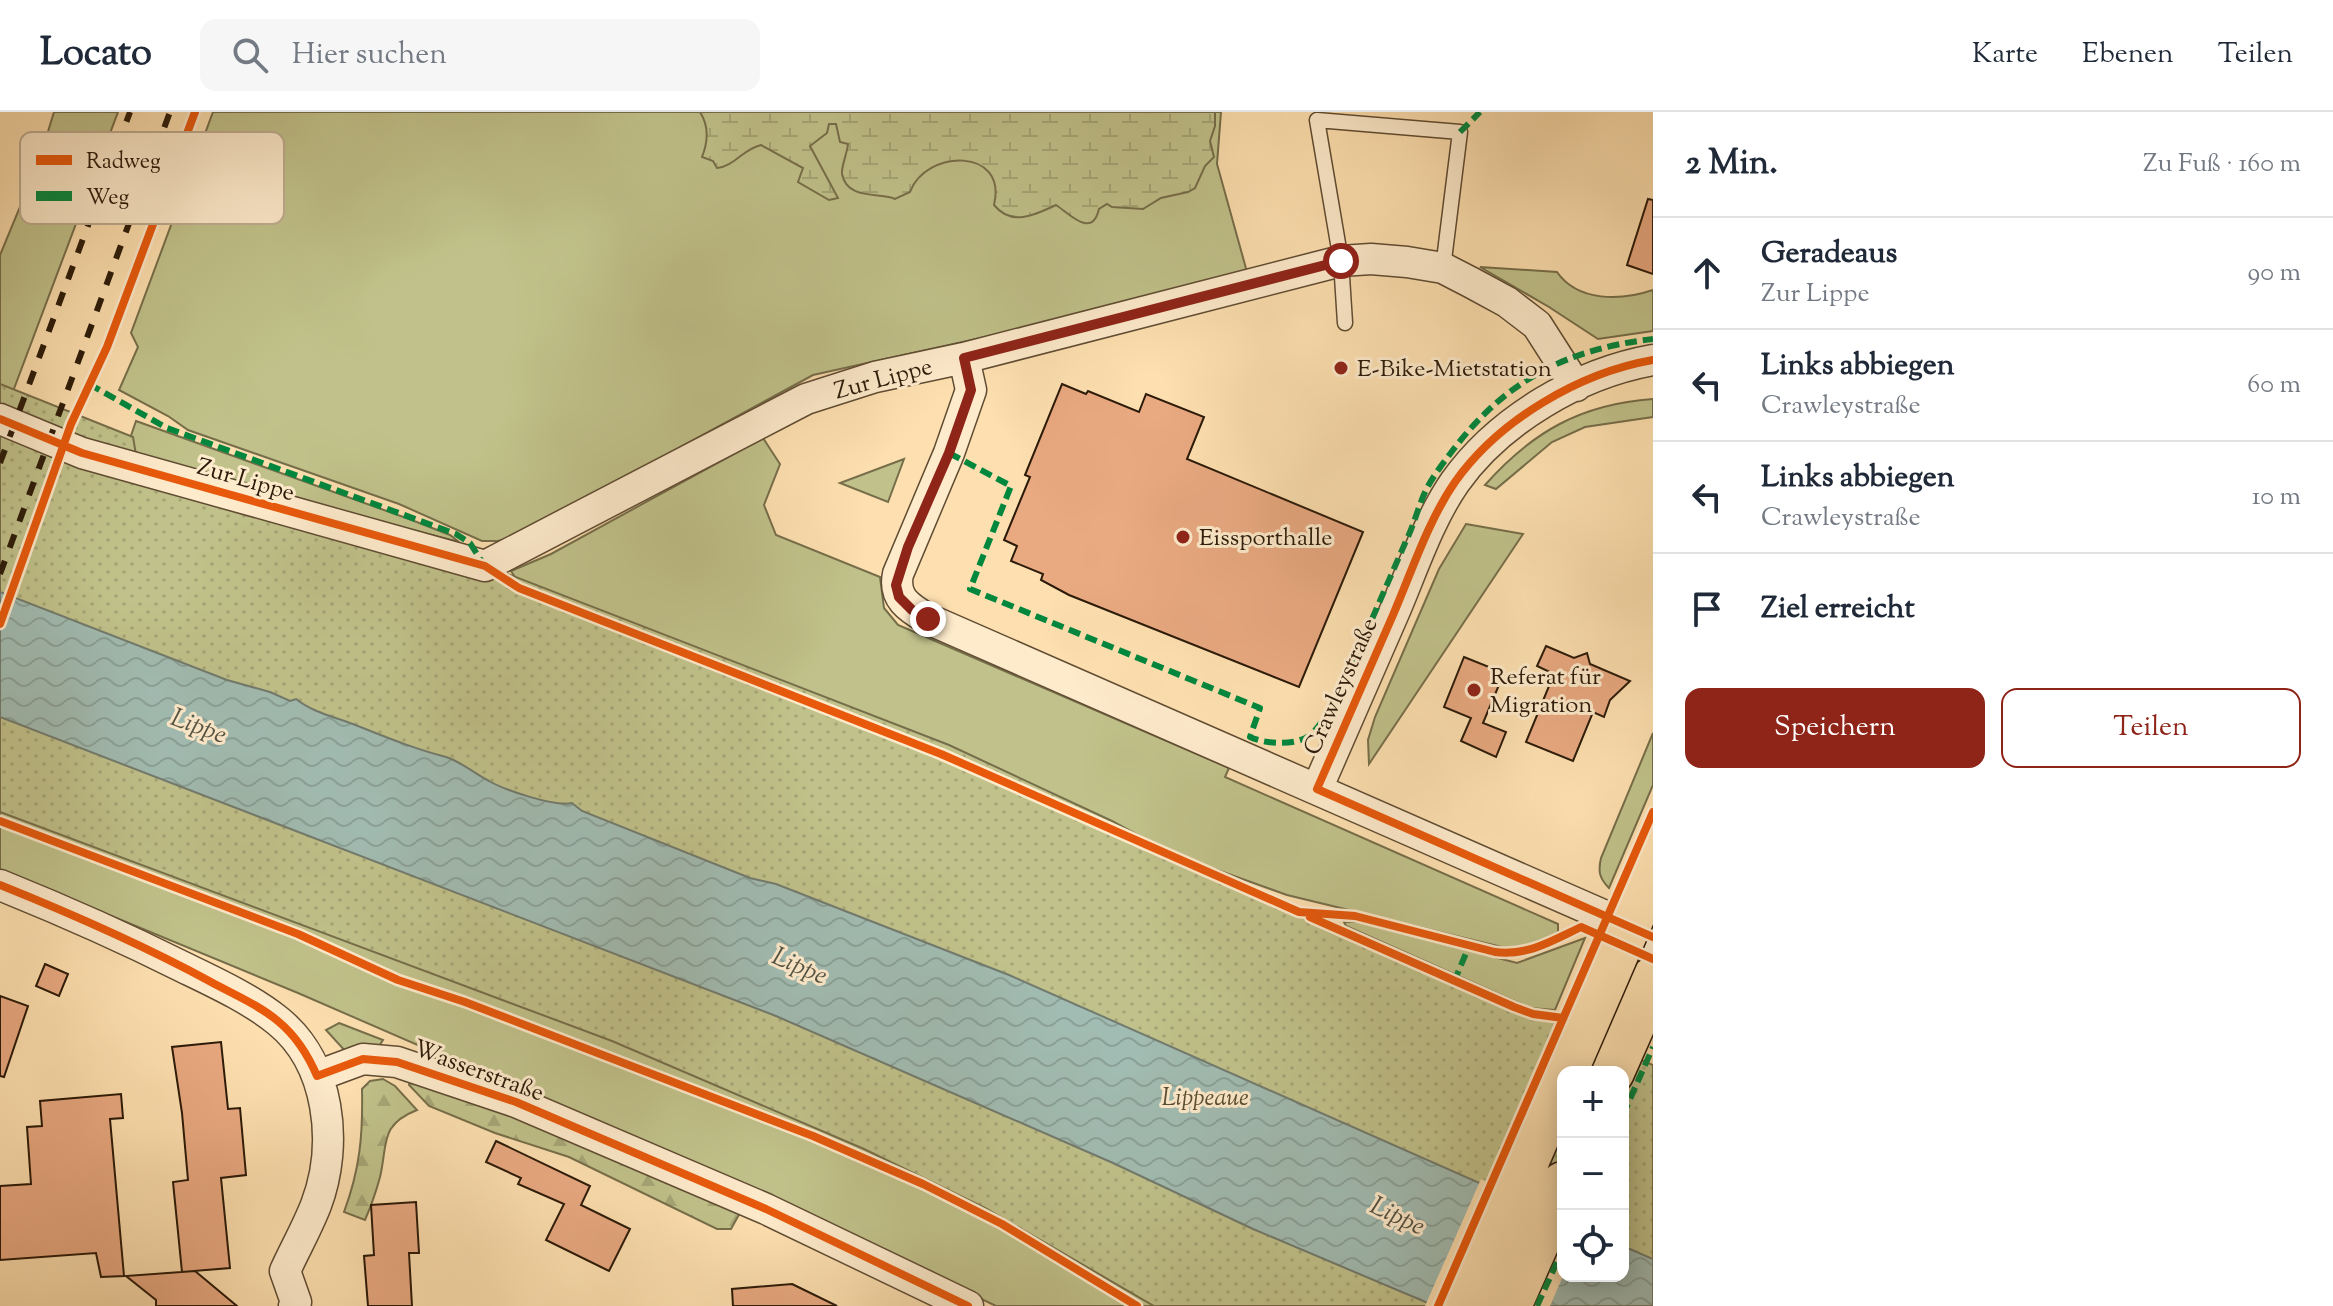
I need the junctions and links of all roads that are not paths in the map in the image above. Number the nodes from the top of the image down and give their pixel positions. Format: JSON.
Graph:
{"nodes":[{"id":1,"x":1341,"y":261,"type":"junction"},
{"id":2,"x":1443,"y":268,"type":"junction"},
{"id":3,"x":1345,"y":323,"type":"dead end"},
{"id":4,"x":964,"y":358,"type":"junction"},
{"id":5,"x":1653,"y":360,"type":"edge"},
{"id":6,"x":1653,"y":380,"type":"edge"},
{"id":7,"x":1576,"y":386,"type":"junction"},
{"id":8,"x":0,"y":419,"type":"edge"},
{"id":9,"x":1317,"y":789,"type":"junction"},
{"id":10,"x":1653,"y":869,"type":"edge"},
{"id":11,"x":0,"y":885,"type":"edge"},
{"id":12,"x":1653,"y":937,"type":"edge"},
{"id":13,"x":1653,"y":979,"type":"edge"},
{"id":14,"x":1568,"y":1066,"type":"edge"},
{"id":15,"x":1615,"y":1066,"type":"edge"},
{"id":16,"x":317,"y":1076,"type":"junction"},
{"id":17,"x":1557,"y":1091,"type":"edge"},
{"id":18,"x":1557,"y":1198,"type":"edge"},
{"id":19,"x":294,"y":1306,"type":"edge"},
{"id":20,"x":968,"y":1306,"type":"edge"},
{"id":21,"x":1464,"y":1306,"type":"edge"},
{"id":22,"x":1509,"y":1306,"type":"edge"}],
"edges":[{"from":1,"to":2,"type":"street","name":"Zur Lippe"},
{"from":1,"to":2,"type":"lane"},
{"from":1,"to":3,"type":"lane"},
{"from":1,"to":4,"type":"street","name":"Zur Lippe"},
{"from":2,"to":7,"type":"street","name":"Zur Lippe"},
{"from":4,"to":8,"type":"street","name":"Zur Lippe"},
{"from":4,"to":9,"type":"street","name":"Crawleystraße"},
{"from":5,"to":7,"type":"street","name":"Crawleystraße"},
{"from":6,"to":7,"type":"street","name":"Crawleystraße"},
{"from":7,"to":9,"type":"street","name":"Crawleystraße"},
{"from":9,"to":12,"type":"street","name":"Crawleystraße"},
{"from":10,"to":14,"type":"main road","bridge":true},
{"from":11,"to":16,"type":"street"},
{"from":13,"to":15,"type":"main road"},
{"from":16,"to":19,"type":"street"},
{"from":16,"to":20,"type":"street","name":"Wasserstraße"},
{"from":17,"to":21,"type":"main road"},
{"from":18,"to":22,"type":"main road"}]}
